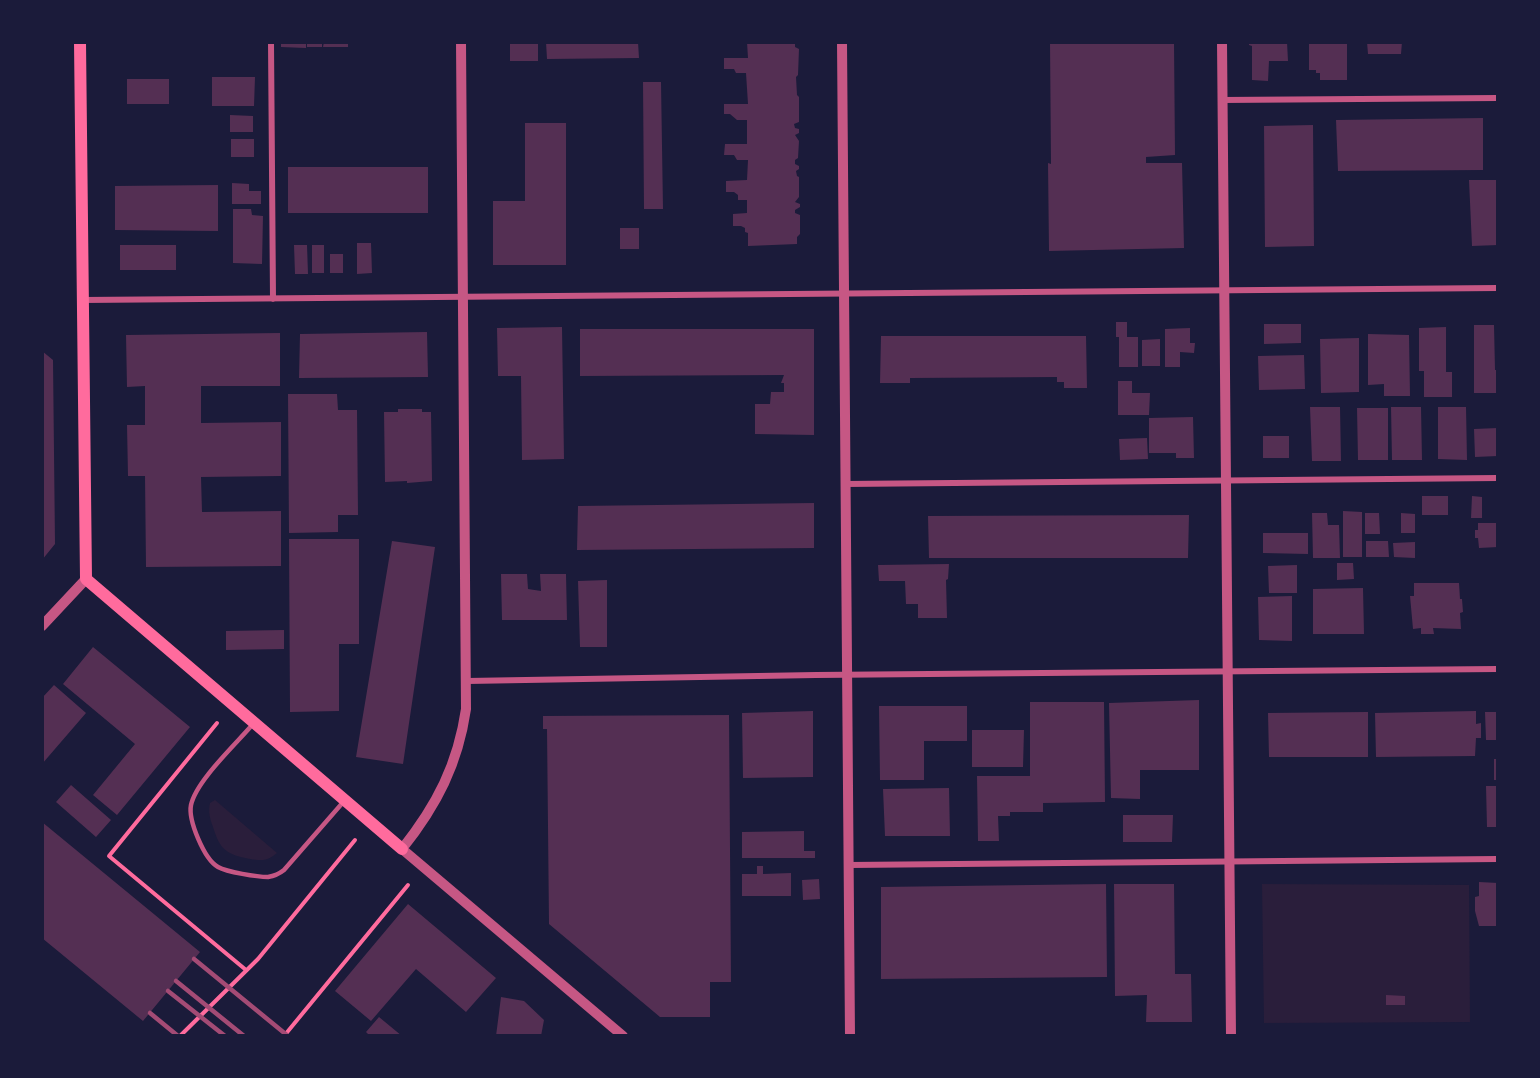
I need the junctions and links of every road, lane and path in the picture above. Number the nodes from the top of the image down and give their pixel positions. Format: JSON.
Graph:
{"nodes":[{"id":1,"x":80,"y":42,"type":"edge"},
{"id":2,"x":271,"y":42,"type":"edge"},
{"id":3,"x":461,"y":42,"type":"edge"},
{"id":4,"x":842,"y":42,"type":"edge"},
{"id":5,"x":1222,"y":42,"type":"edge"},
{"id":6,"x":1498,"y":98,"type":"edge"},
{"id":7,"x":1222,"y":100,"type":"junction"},
{"id":8,"x":1498,"y":288,"type":"edge"},
{"id":9,"x":1224,"y":290,"type":"junction"},
{"id":10,"x":844,"y":294,"type":"junction"},
{"id":11,"x":463,"y":297,"type":"junction"},
{"id":12,"x":273,"y":299,"type":"junction"},
{"id":13,"x":83,"y":300,"type":"junction"},
{"id":14,"x":1498,"y":478,"type":"edge"},
{"id":15,"x":1226,"y":481,"type":"junction"},
{"id":16,"x":845,"y":484,"type":"junction"},
{"id":17,"x":86,"y":579,"type":"junction"},
{"id":18,"x":42,"y":626,"type":"edge"},
{"id":19,"x":1498,"y":669,"type":"edge"},
{"id":20,"x":1228,"y":671,"type":"junction"},
{"id":21,"x":848,"y":675,"type":"junction"},
{"id":22,"x":467,"y":681,"type":"junction"},
{"id":23,"x":217,"y":723,"type":"dead end"},
{"id":24,"x":254,"y":723,"type":"junction"},
{"id":25,"x":345,"y":800,"type":"junction"},
{"id":26,"x":355,"y":840,"type":"dead end"},
{"id":27,"x":402,"y":849,"type":"junction"},
{"id":28,"x":1498,"y":859,"type":"edge"},
{"id":29,"x":1230,"y":861,"type":"junction"},
{"id":30,"x":849,"y":865,"type":"junction"},
{"id":31,"x":408,"y":885,"type":"dead end"},
{"id":32,"x":246,"y":970,"type":"junction"},
{"id":33,"x":180,"y":1036,"type":"edge"},
{"id":34,"x":284,"y":1036,"type":"edge"},
{"id":35,"x":623,"y":1036,"type":"edge"},
{"id":36,"x":850,"y":1036,"type":"edge"},
{"id":37,"x":1231,"y":1036,"type":"edge"}],
"edges":[{"from":1,"to":13,"type":"main road"},
{"from":2,"to":12,"type":"street"},
{"from":3,"to":11,"type":"street"},
{"from":4,"to":10,"type":"street"},
{"from":5,"to":7,"type":"street"},
{"from":6,"to":7,"type":"street"},
{"from":7,"to":9,"type":"street"},
{"from":8,"to":9,"type":"street"},
{"from":9,"to":10,"type":"street"},
{"from":9,"to":15,"type":"street"},
{"from":10,"to":11,"type":"street"},
{"from":10,"to":16,"type":"street"},
{"from":11,"to":12,"type":"street"},
{"from":11,"to":22,"type":"street"},
{"from":12,"to":13,"type":"street"},
{"from":13,"to":17,"type":"main road"},
{"from":14,"to":15,"type":"street"},
{"from":15,"to":16,"type":"street"},
{"from":15,"to":20,"type":"street"},
{"from":16,"to":21,"type":"street"},
{"from":17,"to":18,"type":"street"},
{"from":17,"to":24,"type":"main road"},
{"from":19,"to":20,"type":"street"},
{"from":20,"to":21,"type":"street"},
{"from":20,"to":29,"type":"street"},
{"from":21,"to":22,"type":"street"},
{"from":21,"to":30,"type":"street"},
{"from":22,"to":27,"type":"street"},
{"from":23,"to":32,"type":"path"},
{"from":24,"to":25,"type":"main road"},
{"from":24,"to":25,"type":"lane"},
{"from":25,"to":27,"type":"main road"},
{"from":26,"to":32,"type":"path"},
{"from":27,"to":35,"type":"street"},
{"from":28,"to":29,"type":"street"},
{"from":29,"to":30,"type":"street"},
{"from":29,"to":37,"type":"street"},
{"from":30,"to":36,"type":"street"},
{"from":31,"to":34,"type":"path"},
{"from":32,"to":33,"type":"path"}]}
